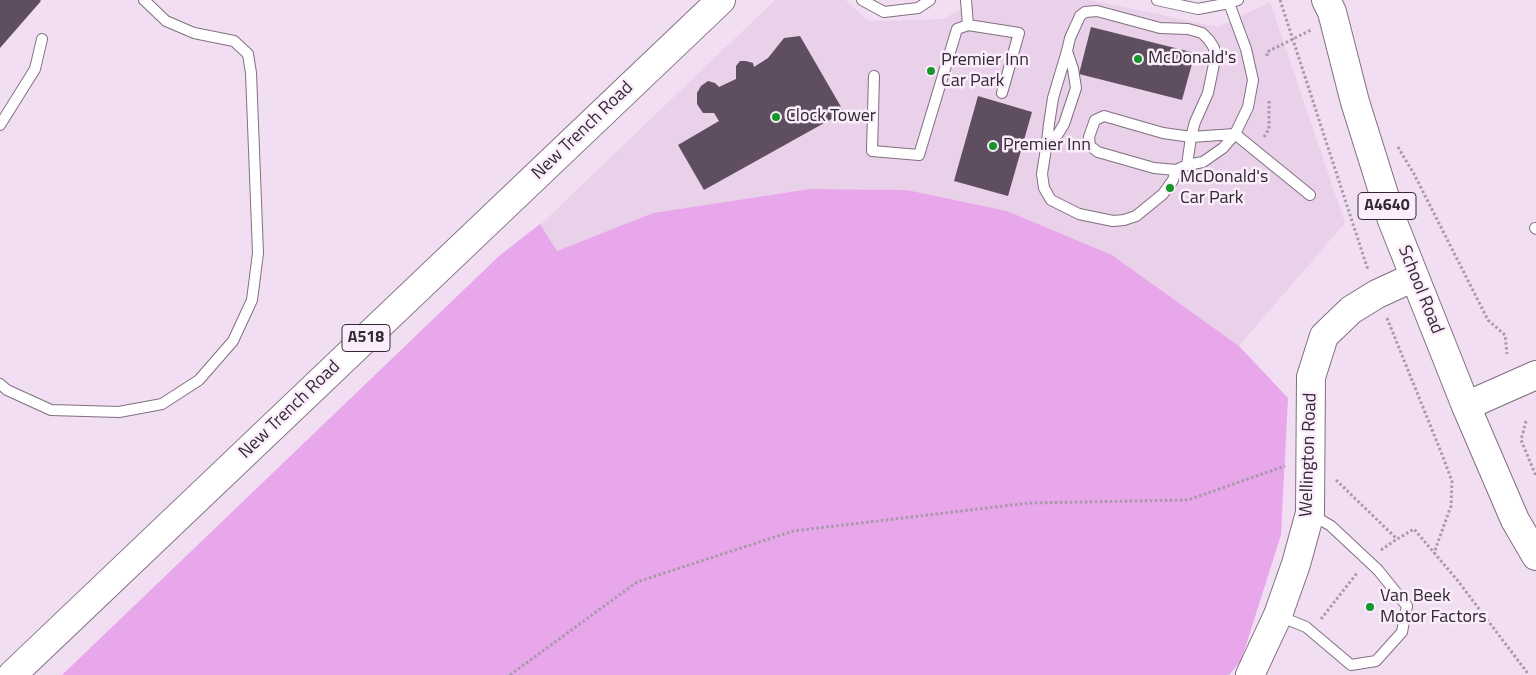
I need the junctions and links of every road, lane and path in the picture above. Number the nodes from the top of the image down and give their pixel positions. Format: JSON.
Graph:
{"nodes":[{"id":1,"x":144,"y":0,"type":"edge"},
{"id":2,"x":721,"y":0,"type":"edge"},
{"id":3,"x":862,"y":0,"type":"edge"},
{"id":4,"x":930,"y":0,"type":"edge"},
{"id":5,"x":966,"y":0,"type":"edge"},
{"id":6,"x":1157,"y":0,"type":"edge"},
{"id":7,"x":1280,"y":0,"type":"edge"},
{"id":8,"x":1326,"y":0,"type":"edge"},
{"id":9,"x":1231,"y":1,"type":"edge"},
{"id":10,"x":968,"y":25,"type":"junction"},
{"id":11,"x":1316,"y":28,"type":"dead end"},
{"id":12,"x":42,"y":39,"type":"dead end"},
{"id":13,"x":1292,"y":39,"type":"junction"},
{"id":14,"x":1067,"y":51,"type":"junction"},
{"id":15,"x":1268,"y":61,"type":"dead end"},
{"id":16,"x":874,"y":76,"type":"dead end"},
{"id":17,"x":1268,"y":90,"type":"dead end"},
{"id":18,"x":1002,"y":94,"type":"dead end"},
{"id":19,"x":0,"y":125,"type":"edge"},
{"id":20,"x":1235,"y":134,"type":"junction"},
{"id":21,"x":1191,"y":137,"type":"junction"},
{"id":22,"x":1394,"y":141,"type":"dead end"},
{"id":23,"x":1047,"y":142,"type":"junction"},
{"id":24,"x":1256,"y":151,"type":"junction"},
{"id":25,"x":1187,"y":165,"type":"junction"},
{"id":26,"x":1176,"y":170,"type":"junction"},
{"id":27,"x":1310,"y":195,"type":"dead end"},
{"id":28,"x":1364,"y":262,"type":"dead end"},
{"id":29,"x":1414,"y":277,"type":"junction"},
{"id":30,"x":1391,"y":328,"type":"dead end"},
{"id":31,"x":1507,"y":354,"type":"dead end"},
{"id":32,"x":1536,"y":375,"type":"edge"},
{"id":33,"x":0,"y":384,"type":"edge"},
{"id":34,"x":1466,"y":406,"type":"junction"},
{"id":35,"x":1526,"y":422,"type":"dead end"},
{"id":36,"x":1311,"y":456,"type":"junction"},
{"id":37,"x":1536,"y":476,"type":"edge"},
{"id":38,"x":1310,"y":514,"type":"junction"},
{"id":39,"x":1434,"y":553,"type":"junction"},
{"id":40,"x":1536,"y":556,"type":"edge"},
{"id":41,"x":1368,"y":560,"type":"junction"},
{"id":42,"x":1278,"y":615,"type":"junction"},
{"id":43,"x":1311,"y":632,"type":"junction"},
{"id":44,"x":12,"y":675,"type":"edge"},
{"id":45,"x":510,"y":675,"type":"edge"},
{"id":46,"x":1250,"y":675,"type":"edge"},
{"id":47,"x":1529,"y":675,"type":"edge"}],
"edges":[{"from":1,"to":33,"type":"lane"},
{"from":2,"to":44,"type":"main road","name":"New Trench Road","number":"A518"},
{"from":3,"to":4,"type":"lane"},
{"from":5,"to":10,"type":"lane"},
{"from":6,"to":9,"type":"lane"},
{"from":7,"to":13,"type":"path"},
{"from":8,"to":29,"type":"main road","name":"School Road","number":"A4640"},
{"from":9,"to":20,"type":"lane"},
{"from":10,"to":16,"type":"lane"},
{"from":10,"to":18,"type":"lane"},
{"from":11,"to":13,"type":"path"},
{"from":12,"to":19,"type":"lane"},
{"from":13,"to":15,"type":"path"},
{"from":13,"to":28,"type":"path"},
{"from":14,"to":21,"type":"lane"},
{"from":14,"to":23,"type":"lane"},
{"from":14,"to":23,"type":"lane"},
{"from":17,"to":24,"type":"path"},
{"from":20,"to":21,"type":"lane"},
{"from":20,"to":24,"type":"lane"},
{"from":20,"to":25,"type":"lane"},
{"from":21,"to":25,"type":"lane"},
{"from":21,"to":26,"type":"lane"},
{"from":22,"to":31,"type":"path"},
{"from":23,"to":26,"type":"lane"},
{"from":24,"to":27,"type":"lane"},
{"from":25,"to":26,"type":"lane"},
{"from":29,"to":34,"type":"main road","name":"School Road","number":"A4640"},
{"from":29,"to":36,"type":"main road","name":"Wellington Road"},
{"from":30,"to":39,"type":"path"},
{"from":32,"to":34,"type":"main road"},
{"from":34,"to":40,"type":"main road","number":"A4640"},
{"from":35,"to":37,"type":"path"},
{"from":36,"to":38,"type":"main road","name":"Wellington Road"},
{"from":36,"to":39,"type":"path"},
{"from":36,"to":45,"type":"path"},
{"from":38,"to":41,"type":"lane"},
{"from":38,"to":42,"type":"main road","name":"Wellington Road"},
{"from":39,"to":47,"type":"path"},
{"from":41,"to":43,"type":"path"},
{"from":41,"to":43,"type":"lane"},
{"from":42,"to":43,"type":"lane"},
{"from":42,"to":46,"type":"main road","name":"Wellington Road"}]}
